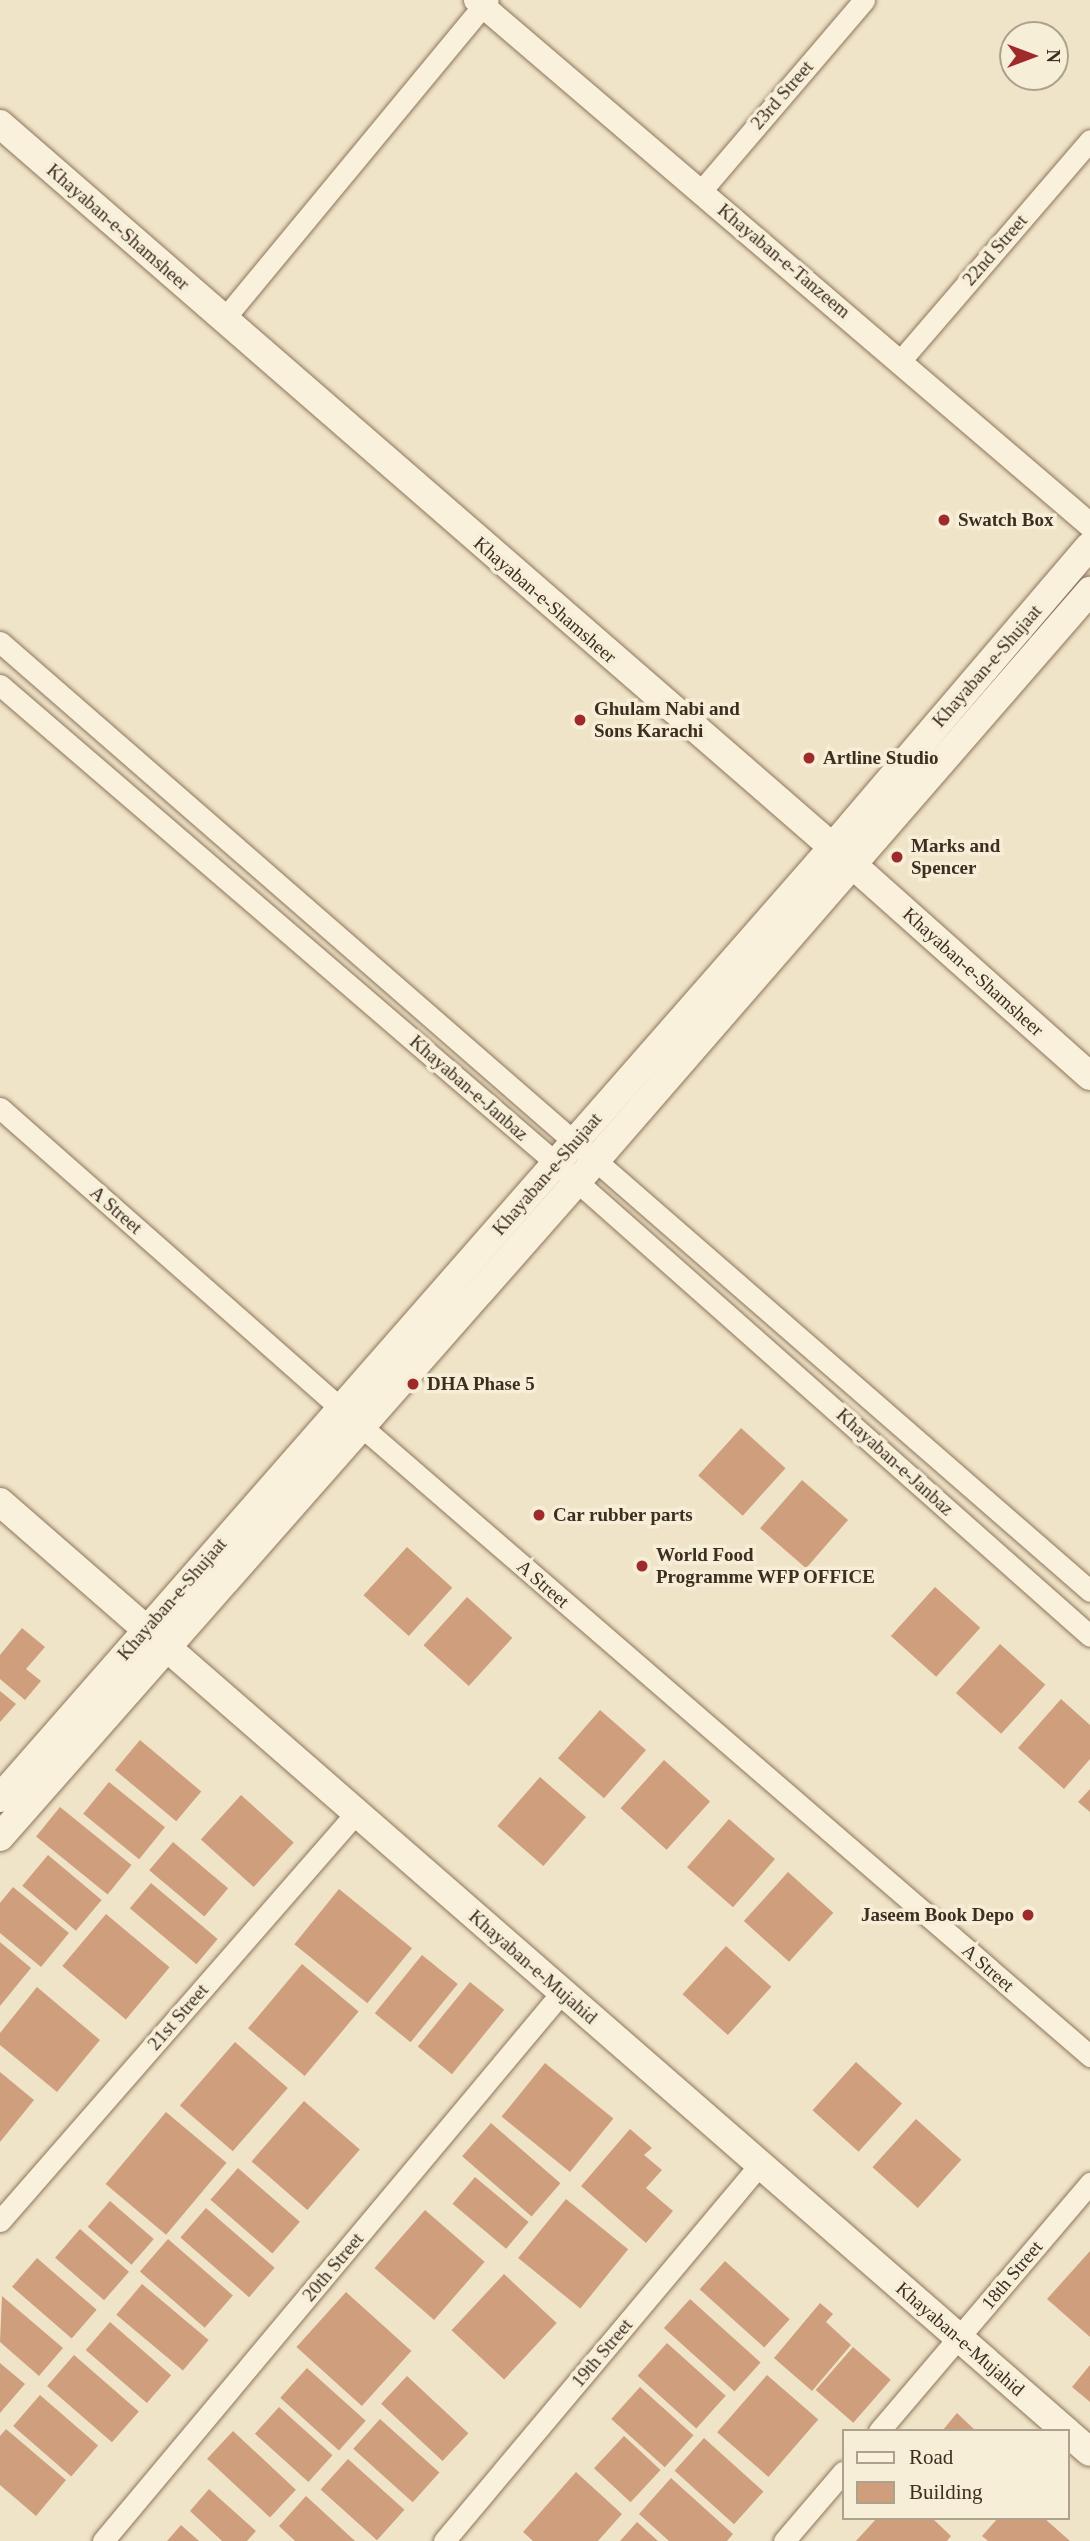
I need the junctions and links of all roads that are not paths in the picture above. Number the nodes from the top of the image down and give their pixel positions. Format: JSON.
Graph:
{"nodes":[{"id":1,"x":864,"y":0,"type":"edge"},
{"id":2,"x":482,"y":2,"type":"edge"},
{"id":3,"x":0,"y":124,"type":"edge"},
{"id":4,"x":1090,"y":140,"type":"edge"},
{"id":5,"x":701,"y":191,"type":"junction"},
{"id":6,"x":223,"y":320,"type":"junction"},
{"id":7,"x":901,"y":360,"type":"junction"},
{"id":8,"x":1090,"y":525,"type":"edge"},
{"id":9,"x":1090,"y":546,"type":"edge"},
{"id":10,"x":1090,"y":591,"type":"edge"},
{"id":11,"x":0,"y":642,"type":"edge"},
{"id":12,"x":0,"y":685,"type":"edge"},
{"id":13,"x":842,"y":857,"type":"junction"},
{"id":14,"x":1090,"y":1076,"type":"edge"},
{"id":15,"x":0,"y":1108,"type":"edge"},
{"id":16,"x":586,"y":1150,"type":"junction"},
{"id":17,"x":567,"y":1172,"type":"junction"},
{"id":18,"x":351,"y":1417,"type":"junction"},
{"id":19,"x":0,"y":1502,"type":"edge"},
{"id":20,"x":1090,"y":1591,"type":"edge"},
{"id":21,"x":1090,"y":1636,"type":"edge"},
{"id":22,"x":156,"y":1638,"type":"junction"},
{"id":23,"x":0,"y":1798,"type":"edge"},
{"id":24,"x":356,"y":1813,"type":"junction"},
{"id":25,"x":0,"y":1837,"type":"edge"},
{"id":26,"x":562,"y":1992,"type":"junction"},
{"id":27,"x":1090,"y":2056,"type":"edge"},
{"id":28,"x":760,"y":2164,"type":"junction"},
{"id":29,"x":1090,"y":2183,"type":"edge"},
{"id":30,"x":0,"y":2221,"type":"edge"},
{"id":31,"x":959,"y":2337,"type":"junction"},
{"id":32,"x":881,"y":2429,"type":"edge"},
{"id":33,"x":1065,"y":2429,"type":"edge"},
{"id":34,"x":1069,"y":2433,"type":"edge"},
{"id":35,"x":1090,"y":2452,"type":"edge"},
{"id":36,"x":842,"y":2473,"type":"edge"},
{"id":37,"x":103,"y":2541,"type":"edge"},
{"id":38,"x":444,"y":2541,"type":"edge"},
{"id":39,"x":784,"y":2541,"type":"edge"}],
"edges":[{"from":1,"to":5,"type":"street","name":"23rd Street"},
{"from":2,"to":5,"type":"street","name":"Khayaban-e-Tanzeem"},
{"from":2,"to":6,"type":"street"},
{"from":3,"to":6,"type":"main road","name":"Khayaban-e-Shamsheer"},
{"from":4,"to":7,"type":"street","name":"22nd Street"},
{"from":5,"to":7,"type":"street","name":"Khayaban-e-Tanzeem"},
{"from":6,"to":13,"type":"main road","name":"Khayaban-e-Shamsheer"},
{"from":7,"to":8,"type":"street","name":"Khayaban-e-Tanzeem"},
{"from":9,"to":13,"type":"main road","name":"Khayaban-e-Shujaat"},
{"from":10,"to":13,"type":"main road","name":"Khayaban-e-Shujaat"},
{"from":11,"to":16,"type":"street","name":"Khayaban-e-Janbaz"},
{"from":12,"to":17,"type":"street","name":"Khayaban-e-Janbaz"},
{"from":13,"to":14,"type":"main road","name":"Khayaban-e-Shamsheer"},
{"from":13,"to":16,"type":"main road","name":"Khayaban-e-Shujaat"},
{"from":15,"to":18,"type":"street","name":"A Street"},
{"from":16,"to":17,"type":"main road","name":"Khayaban-e-Shujaat"},
{"from":16,"to":20,"type":"street","name":"Khayaban-e-Janbaz"},
{"from":17,"to":18,"type":"main road","name":"Khayaban-e-Shujaat"},
{"from":17,"to":21,"type":"street","name":"Khayaban-e-Janbaz"},
{"from":18,"to":22,"type":"main road","name":"Khayaban-e-Shujaat"},
{"from":18,"to":27,"type":"street","name":"A Street"},
{"from":19,"to":22,"type":"main road","name":"Khayaban-e-Mujahid"},
{"from":22,"to":23,"type":"main road","name":"Khayaban-e-Shujaat"},
{"from":22,"to":24,"type":"main road","name":"Khayaban-e-Mujahid"},
{"from":22,"to":25,"type":"main road","name":"Khayaban-e-Shujaat"},
{"from":24,"to":26,"type":"main road","name":"Khayaban-e-Mujahid"},
{"from":24,"to":30,"type":"street","name":"21st Street"},
{"from":26,"to":28,"type":"main road","name":"Khayaban-e-Mujahid"},
{"from":26,"to":37,"type":"street","name":"20th Street"},
{"from":28,"to":31,"type":"main road","name":"Khayaban-e-Mujahid"},
{"from":28,"to":38,"type":"street","name":"19th Street"},
{"from":29,"to":31,"type":"street","name":"18th Street"},
{"from":31,"to":32,"type":"street","name":"18th Street"},
{"from":31,"to":33,"type":"main road","name":"Khayaban-e-Mujahid"},
{"from":34,"to":35,"type":"main road","name":"Khayaban-e-Mujahid"},
{"from":36,"to":39,"type":"street"}]}
